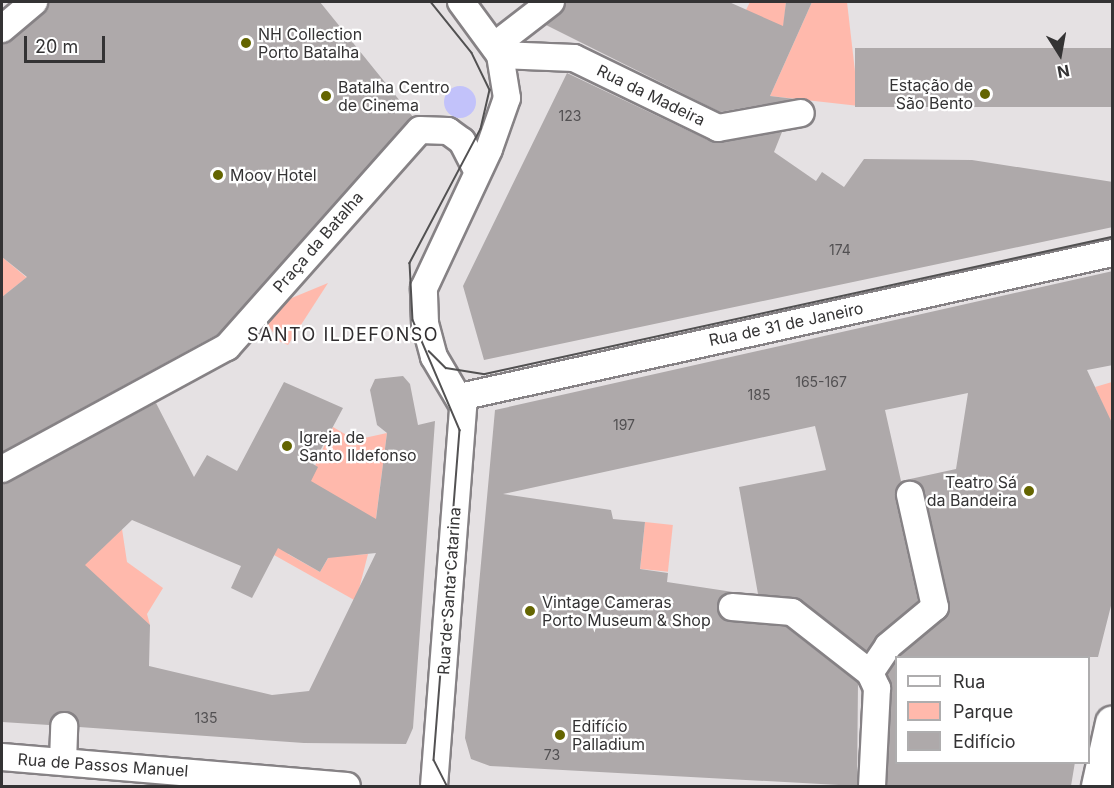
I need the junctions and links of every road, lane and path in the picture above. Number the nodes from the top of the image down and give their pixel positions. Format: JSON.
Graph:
{"nodes":[{"id":1,"x":34,"y":2,"type":"edge"},
{"id":2,"x":460,"y":2,"type":"edge"},
{"id":3,"x":551,"y":2,"type":"edge"},
{"id":4,"x":2,"y":29,"type":"edge"},
{"id":5,"x":497,"y":50,"type":"junction"},
{"id":6,"x":801,"y":112,"type":"dead end"},
{"id":7,"x":477,"y":170,"type":"junction"},
{"id":8,"x":1113,"y":253,"type":"edge"},
{"id":9,"x":460,"y":397,"type":"junction"},
{"id":10,"x":2,"y":469,"type":"edge"},
{"id":11,"x":910,"y":495,"type":"dead end"},
{"id":12,"x":732,"y":607,"type":"dead end"},
{"id":13,"x":870,"y":673,"type":"junction"},
{"id":14,"x":1113,"y":723,"type":"edge"},
{"id":15,"x":64,"y":726,"type":"dead end"},
{"id":16,"x":2,"y":757,"type":"edge"},
{"id":17,"x":63,"y":762,"type":"junction"},
{"id":18,"x":347,"y":786,"type":"edge"},
{"id":19,"x":434,"y":786,"type":"edge"},
{"id":20,"x":872,"y":786,"type":"edge"},
{"id":21,"x":1098,"y":786,"type":"edge"}],
"edges":[{"from":1,"to":4,"type":"street"},
{"from":2,"to":5,"type":"street"},
{"from":3,"to":5,"type":"street"},
{"from":5,"to":6,"type":"street","name":"Rua da Madeira"},
{"from":5,"to":7,"type":"street"},
{"from":7,"to":9,"type":"street"},
{"from":7,"to":10,"type":"street","name":"Praça da Batalha"},
{"from":8,"to":9,"type":"street","name":"Rua de 31 de Janeiro"},
{"from":9,"to":19,"type":"street","name":"Rua de Santa Catarina"},
{"from":11,"to":13,"type":"street"},
{"from":12,"to":13,"type":"street"},
{"from":13,"to":20,"type":"street"},
{"from":14,"to":21,"type":"main road"},
{"from":15,"to":17,"type":"street"},
{"from":16,"to":17,"type":"street","name":"Rua de Passos Manuel"},
{"from":17,"to":18,"type":"street","name":"Rua de Passos Manuel"}]}
